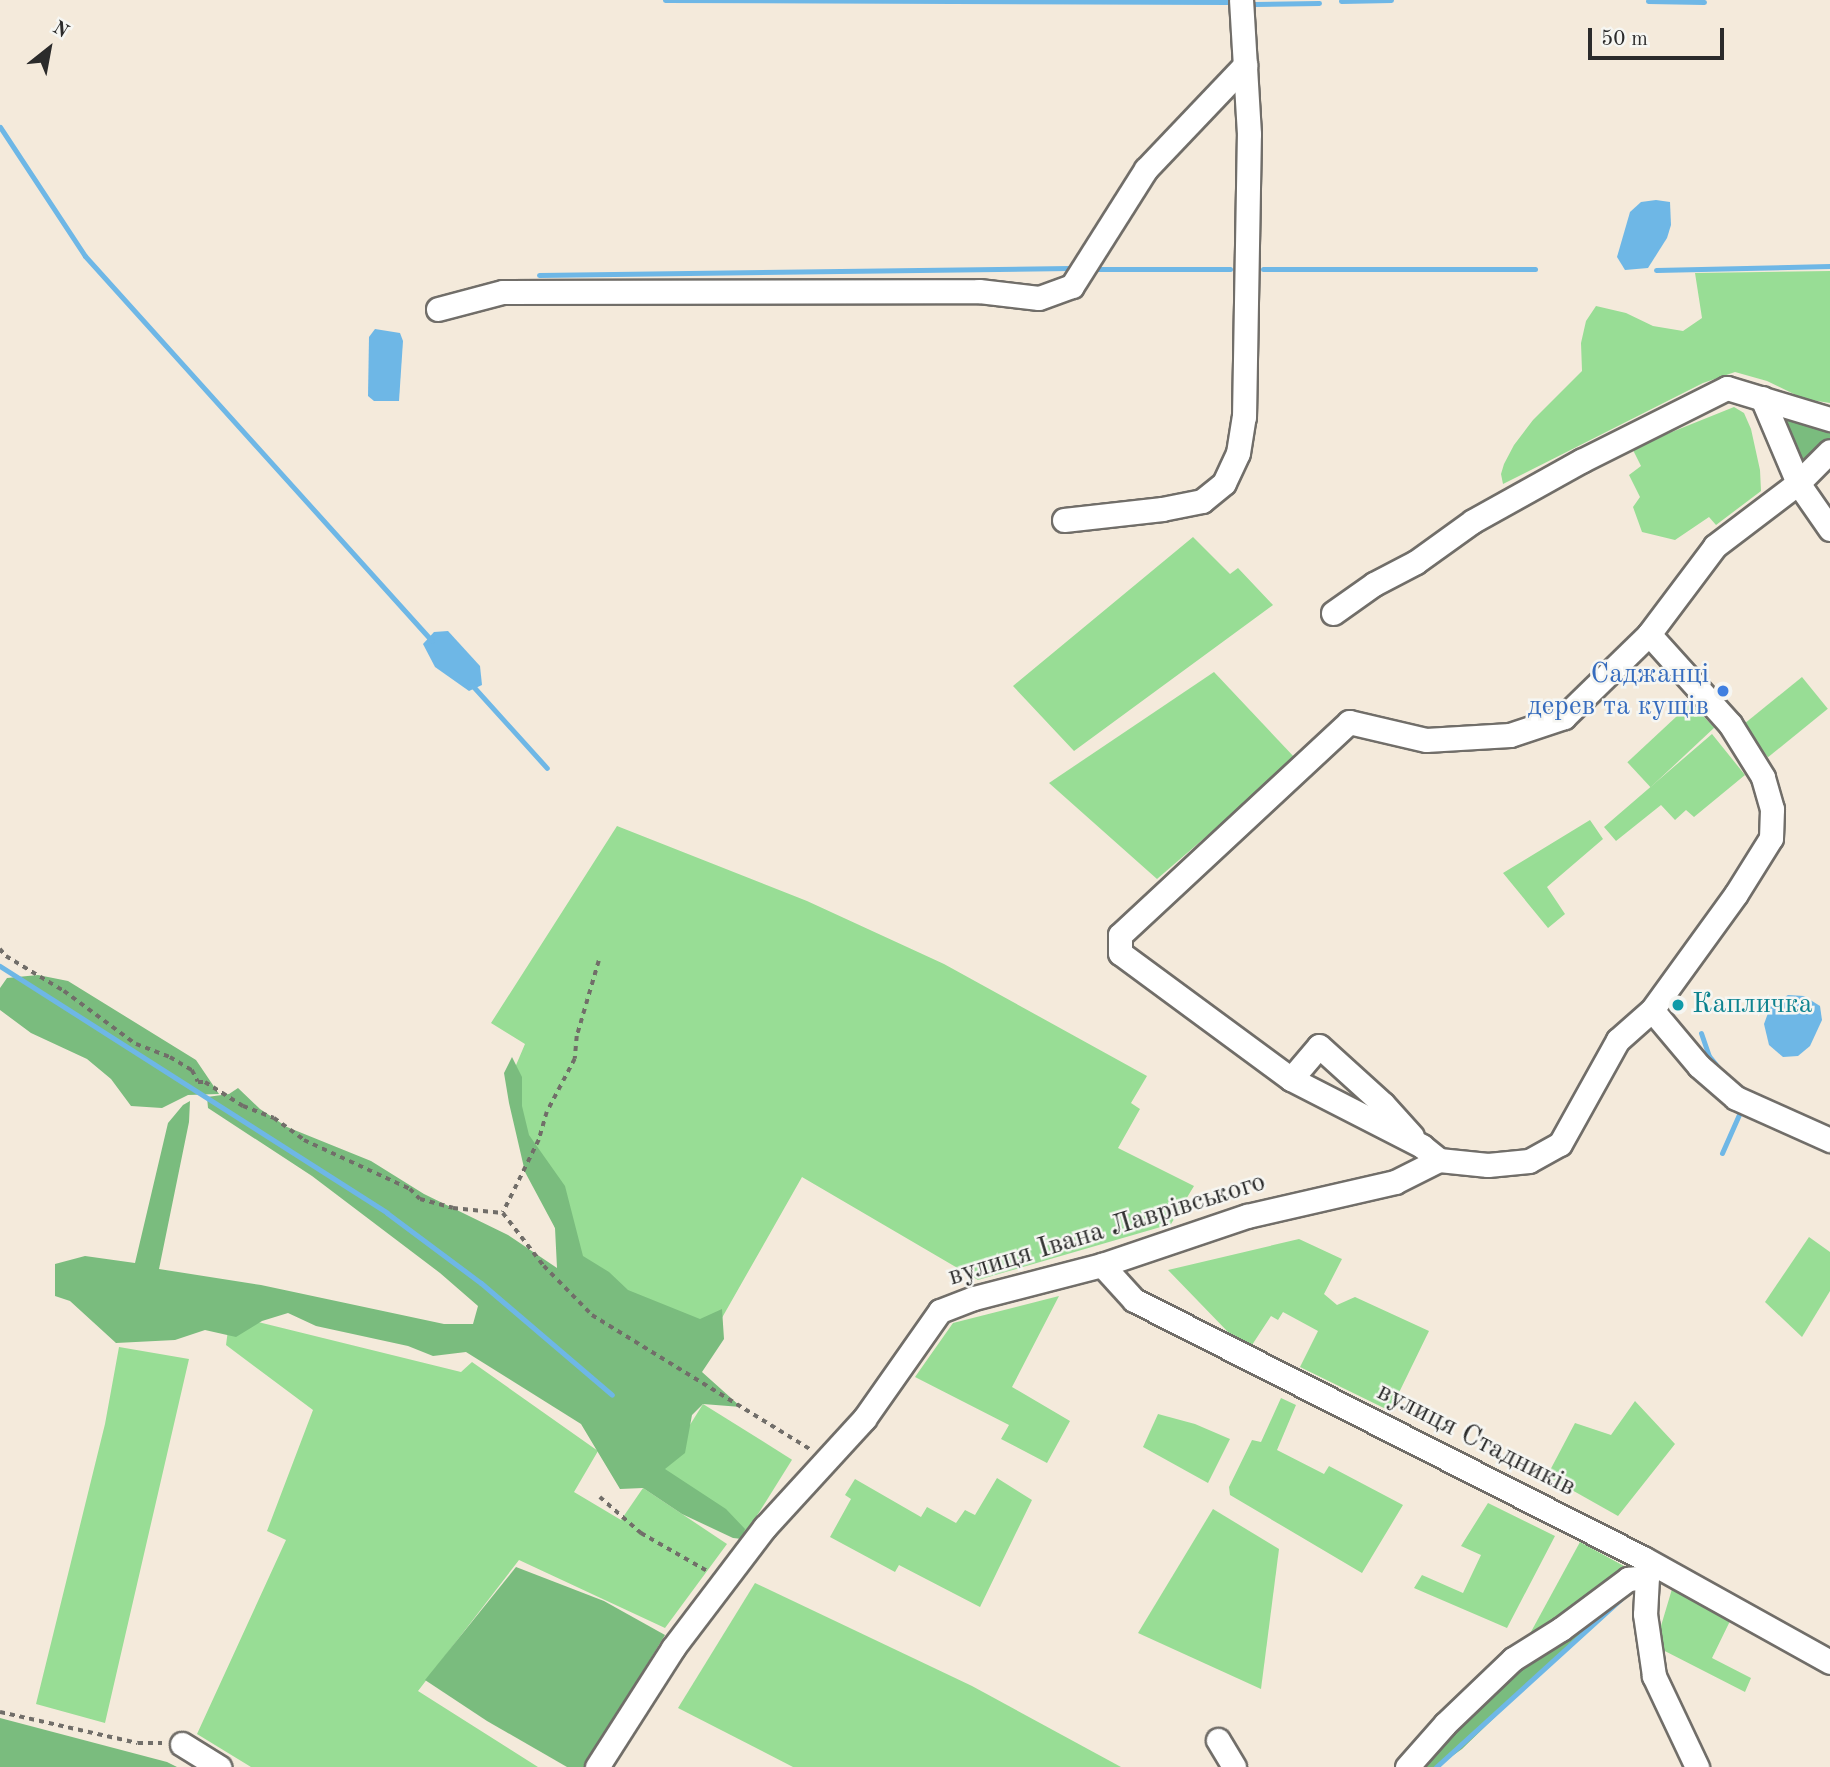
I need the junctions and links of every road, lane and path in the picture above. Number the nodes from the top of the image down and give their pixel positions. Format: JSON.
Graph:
{"nodes":[{"id":1,"x":1241,"y":0,"type":"edge"},
{"id":2,"x":1245,"y":65,"type":"junction"},
{"id":3,"x":438,"y":309,"type":"dead end"},
{"id":4,"x":1762,"y":398,"type":"junction"},
{"id":5,"x":1830,"y":419,"type":"edge"},
{"id":6,"x":1830,"y":451,"type":"edge"},
{"id":7,"x":1798,"y":483,"type":"junction"},
{"id":8,"x":1064,"y":520,"type":"dead end"},
{"id":9,"x":1830,"y":529,"type":"edge"},
{"id":10,"x":1333,"y":613,"type":"dead end"},
{"id":11,"x":1649,"y":634,"type":"junction"},
{"id":12,"x":0,"y":949,"type":"edge"},
{"id":13,"x":599,"y":961,"type":"dead end"},
{"id":14,"x":1652,"y":1010,"type":"junction"},
{"id":15,"x":1291,"y":1079,"type":"junction"},
{"id":16,"x":1830,"y":1140,"type":"edge"},
{"id":17,"x":1430,"y":1153,"type":"junction"},
{"id":18,"x":503,"y":1213,"type":"junction"},
{"id":19,"x":1102,"y":1265,"type":"junction"},
{"id":20,"x":825,"y":1461,"type":"junction"},
{"id":21,"x":600,"y":1497,"type":"dead end"},
{"id":22,"x":1650,"y":1570,"type":"junction"},
{"id":23,"x":724,"y":1581,"type":"junction"},
{"id":24,"x":1830,"y":1662,"type":"edge"},
{"id":25,"x":0,"y":1712,"type":"edge"},
{"id":26,"x":1218,"y":1741,"type":"dead end"},
{"id":27,"x":182,"y":1744,"type":"joint"},
{"id":28,"x":219,"y":1767,"type":"edge"},
{"id":29,"x":597,"y":1767,"type":"edge"},
{"id":30,"x":1234,"y":1767,"type":"edge"},
{"id":31,"x":1407,"y":1767,"type":"edge"},
{"id":32,"x":1697,"y":1767,"type":"edge"}],
"edges":[{"from":1,"to":2,"type":"street"},
{"from":2,"to":3,"type":"street"},
{"from":2,"to":8,"type":"street"},
{"from":4,"to":5,"type":"street"},
{"from":4,"to":7,"type":"street"},
{"from":4,"to":10,"type":"street"},
{"from":6,"to":7,"type":"street"},
{"from":7,"to":9,"type":"street"},
{"from":7,"to":11,"type":"street"},
{"from":11,"to":14,"type":"street"},
{"from":11,"to":15,"type":"street"},
{"from":12,"to":18,"type":"path"},
{"from":13,"to":18,"type":"path"},
{"from":14,"to":16,"type":"street"},
{"from":14,"to":17,"type":"street"},
{"from":15,"to":17,"type":"street"},
{"from":15,"to":17,"type":"street"},
{"from":17,"to":19,"type":"street","name":"вулиця Івана Лаврівського"},
{"from":18,"to":20,"type":"path"},
{"from":19,"to":20,"type":"street","name":"вулиця Івана Лаврівського"},
{"from":19,"to":22,"type":"street","name":"вулиця Стадників"},
{"from":20,"to":23,"type":"street","name":"вулиця Івана Лаврівського"},
{"from":21,"to":23,"type":"path"},
{"from":22,"to":24,"type":"street","name":"вулиця Стадників"},
{"from":22,"to":31,"type":"street"},
{"from":22,"to":32,"type":"street"},
{"from":23,"to":29,"type":"street","name":"вулиця Івана Лаврівського"},
{"from":25,"to":27,"type":"path"},
{"from":26,"to":30,"type":"street"},
{"from":27,"to":28,"type":"street"}]}
